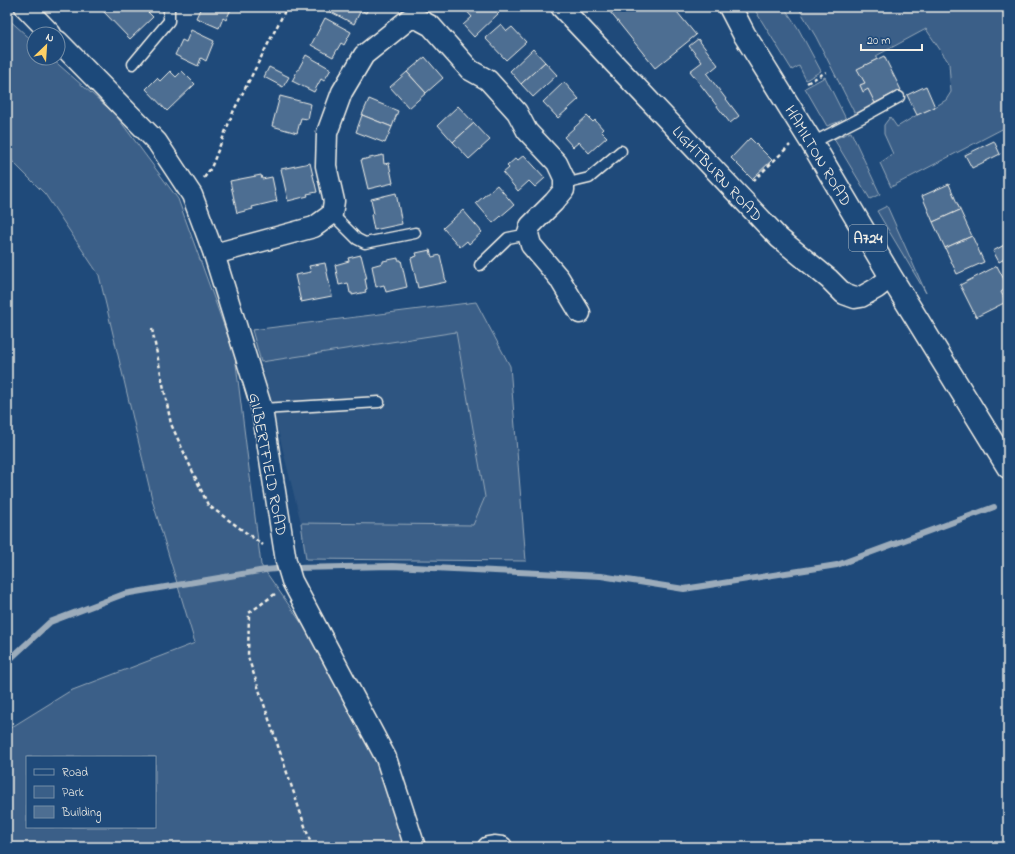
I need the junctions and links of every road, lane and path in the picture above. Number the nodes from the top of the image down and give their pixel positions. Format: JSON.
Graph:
{"nodes":[{"id":1,"x":25,"y":7,"type":"edge"},
{"id":2,"x":169,"y":7,"type":"edge"},
{"id":3,"x":287,"y":7,"type":"edge"},
{"id":4,"x":561,"y":7,"type":"edge"},
{"id":5,"x":730,"y":7,"type":"edge"},
{"id":6,"x":418,"y":13,"type":"edge"},
{"id":7,"x":43,"y":26,"type":"edge"},
{"id":8,"x":66,"y":49,"type":"edge"},
{"id":9,"x":133,"y":64,"type":"dead end"},
{"id":10,"x":826,"y":72,"type":"dead end"},
{"id":11,"x":807,"y":83,"type":"dead end"},
{"id":12,"x":899,"y":97,"type":"dead end"},
{"id":13,"x":808,"y":137,"type":"junction"},
{"id":14,"x":621,"y":151,"type":"dead end"},
{"id":15,"x":564,"y":184,"type":"junction"},
{"id":16,"x":192,"y":195,"type":"junction"},
{"id":17,"x":739,"y":195,"type":"junction"},
{"id":18,"x":332,"y":214,"type":"junction"},
{"id":19,"x":415,"y":233,"type":"dead end"},
{"id":20,"x":528,"y":234,"type":"junction"},
{"id":21,"x":214,"y":254,"type":"junction"},
{"id":22,"x":480,"y":265,"type":"dead end"},
{"id":23,"x":891,"y":277,"type":"junction"},
{"id":24,"x":580,"y":313,"type":"dead end"},
{"id":25,"x":152,"y":329,"type":"dead end"},
{"id":26,"x":379,"y":402,"type":"dead end"},
{"id":27,"x":262,"y":409,"type":"junction"},
{"id":28,"x":1008,"y":467,"type":"edge"},
{"id":29,"x":286,"y":561,"type":"junction"},
{"id":30,"x":292,"y":581,"type":"junction"},
{"id":31,"x":312,"y":847,"type":"edge"},
{"id":32,"x":415,"y":847,"type":"edge"},
{"id":33,"x":488,"y":847,"type":"edge"},
{"id":34,"x":502,"y":847,"type":"edge"}],
"edges":[{"from":1,"to":7,"type":"street"},
{"from":2,"to":9,"type":"lane"},
{"from":3,"to":16,"type":"path"},
{"from":4,"to":17,"type":"street","name":"LIGHTBURN ROAD"},
{"from":5,"to":13,"type":"main road","name":"HAMILTON ROAD","number":"A724"},
{"from":6,"to":15,"type":"street"},
{"from":6,"to":18,"type":"street"},
{"from":8,"to":16,"type":"street","name":"GILBERTFIELD ROAD"},
{"from":10,"to":11,"type":"path"},
{"from":12,"to":13,"type":"lane"},
{"from":13,"to":17,"type":"path"},
{"from":13,"to":23,"type":"main road","name":"HAMILTON ROAD","number":"A724"},
{"from":14,"to":15,"type":"lane"},
{"from":15,"to":20,"type":"street"},
{"from":16,"to":21,"type":"street","name":"GILBERTFIELD ROAD"},
{"from":17,"to":23,"type":"street","name":"LIGHTBURN ROAD"},
{"from":18,"to":19,"type":"lane"},
{"from":18,"to":21,"type":"street"},
{"from":20,"to":22,"type":"lane"},
{"from":20,"to":24,"type":"street"},
{"from":21,"to":27,"type":"street","name":"GILBERTFIELD ROAD"},
{"from":23,"to":28,"type":"main road","name":"HAMILTON ROAD","number":"A724"},
{"from":25,"to":29,"type":"path"},
{"from":26,"to":27,"type":"lane"},
{"from":27,"to":29,"type":"street","name":"GILBERTFIELD ROAD"},
{"from":29,"to":30,"type":"street","name":"GILBERTFIELD ROAD"},
{"from":30,"to":31,"type":"path"},
{"from":30,"to":32,"type":"street","name":"GILBERTFIELD ROAD"},
{"from":33,"to":34,"type":"street"}]}
